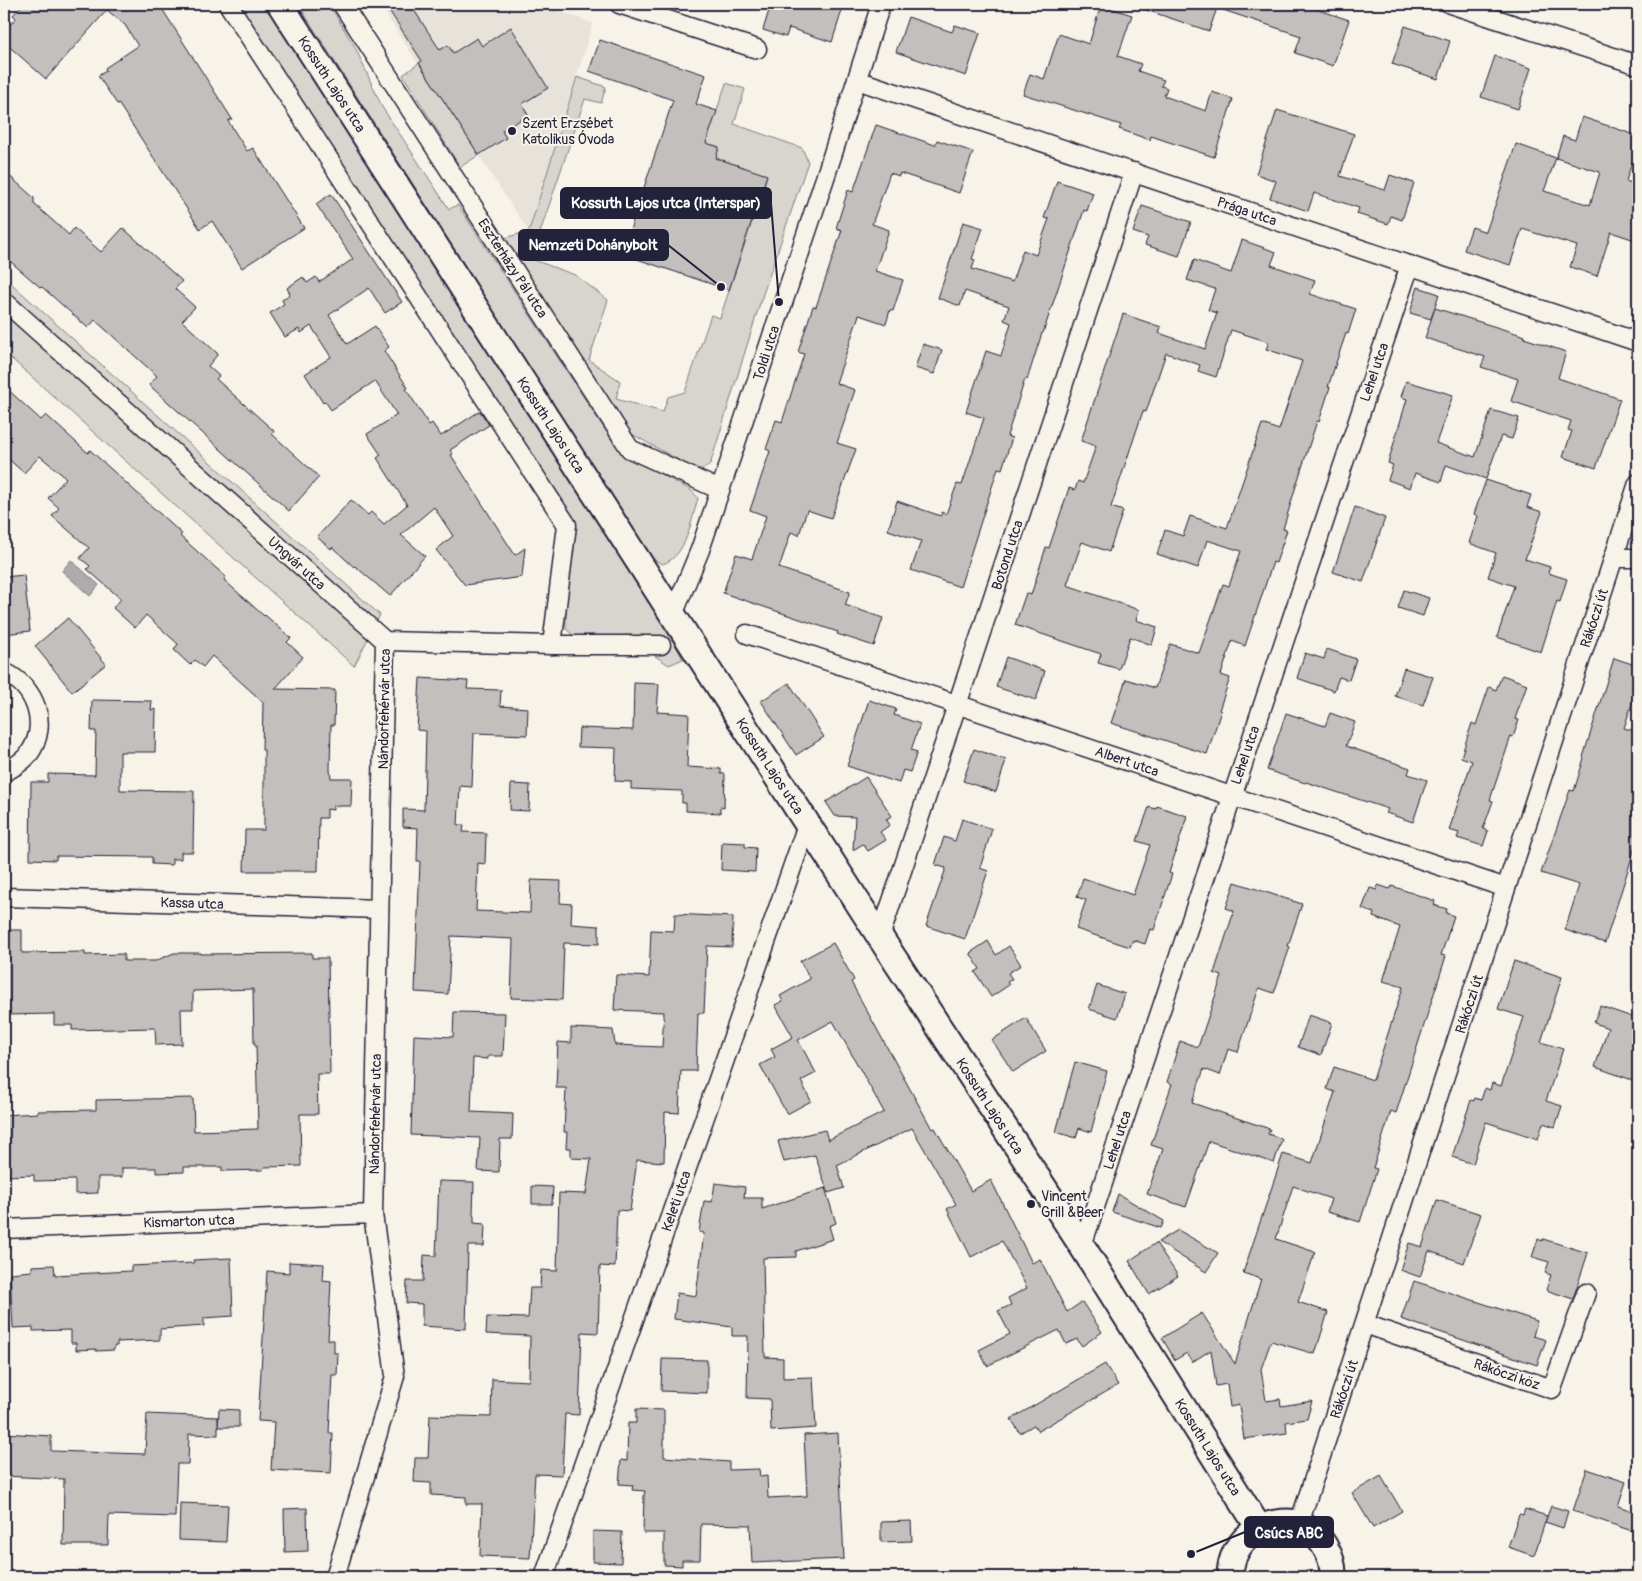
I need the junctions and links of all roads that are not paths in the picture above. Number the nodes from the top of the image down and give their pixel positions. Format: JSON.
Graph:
{"nodes":[{"id":1,"x":228,"y":4,"type":"edge"},
{"id":2,"x":280,"y":4,"type":"edge"},
{"id":3,"x":342,"y":4,"type":"edge"},
{"id":4,"x":619,"y":4,"type":"edge"},
{"id":5,"x":881,"y":4,"type":"edge"},
{"id":6,"x":1450,"y":4,"type":"edge"},
{"id":7,"x":757,"y":49,"type":"dead end"},
{"id":8,"x":1638,"y":65,"type":"edge"},
{"id":9,"x":857,"y":80,"type":"junction"},
{"id":10,"x":1134,"y":172,"type":"junction"},
{"id":11,"x":1410,"y":265,"type":"junction"},
{"id":12,"x":4,"y":301,"type":"edge"},
{"id":13,"x":1638,"y":342,"type":"edge"},
{"id":14,"x":1638,"y":483,"type":"edge"},
{"id":15,"x":720,"y":490,"type":"junction"},
{"id":16,"x":1614,"y":558,"type":"junction"},
{"id":17,"x":1638,"y":558,"type":"edge"},
{"id":18,"x":673,"y":615,"type":"junction"},
{"id":19,"x":747,"y":634,"type":"dead end"},
{"id":20,"x":385,"y":641,"type":"junction"},
{"id":21,"x":552,"y":645,"type":"junction"},
{"id":22,"x":661,"y":645,"type":"dead end"},
{"id":23,"x":4,"y":672,"type":"edge"},
{"id":24,"x":957,"y":704,"type":"junction"},
{"id":25,"x":4,"y":772,"type":"edge"},
{"id":26,"x":1231,"y":796,"type":"junction"},
{"id":27,"x":807,"y":825,"type":"junction"},
{"id":28,"x":1506,"y":888,"type":"junction"},
{"id":29,"x":4,"y":897,"type":"edge"},
{"id":30,"x":379,"y":909,"type":"junction"},
{"id":31,"x":880,"y":937,"type":"junction"},
{"id":32,"x":373,"y":1214,"type":"junction"},
{"id":33,"x":4,"y":1229,"type":"edge"},
{"id":34,"x":1082,"y":1246,"type":"junction"},
{"id":35,"x":1586,"y":1293,"type":"dead end"},
{"id":36,"x":1364,"y":1324,"type":"junction"},
{"id":37,"x":1299,"y":1524,"type":"junction"},
{"id":38,"x":1259,"y":1528,"type":"junction"},
{"id":39,"x":335,"y":1577,"type":"edge"},
{"id":40,"x":544,"y":1577,"type":"edge"},
{"id":41,"x":1230,"y":1577,"type":"edge"},
{"id":42,"x":1333,"y":1577,"type":"edge"}],
"edges":[{"from":1,"to":21,"type":"street"},
{"from":2,"to":18,"type":"street","name":"Kossuth Lajos utca"},
{"from":3,"to":15,"type":"street","name":"Eszterházy Pál utca"},
{"from":4,"to":7,"type":"street"},
{"from":5,"to":9,"type":"street","name":"Toldi utca"},
{"from":6,"to":8,"type":"street"},
{"from":9,"to":10,"type":"street","name":"Prága utca"},
{"from":9,"to":15,"type":"street","name":"Toldi utca"},
{"from":10,"to":11,"type":"street","name":"Prága utca"},
{"from":10,"to":24,"type":"street","name":"Botond utca"},
{"from":11,"to":13,"type":"street","name":"Prága utca"},
{"from":11,"to":26,"type":"street","name":"Lehel utca"},
{"from":12,"to":20,"type":"street","name":"Ungvár utca"},
{"from":14,"to":16,"type":"street","name":"Rákóczi út"},
{"from":15,"to":18,"type":"street","name":"Toldi utca"},
{"from":16,"to":17,"type":"street"},
{"from":16,"to":28,"type":"street","name":"Rákóczi út"},
{"from":18,"to":27,"type":"street","name":"Kossuth Lajos utca"},
{"from":19,"to":24,"type":"street","name":"Albert utca"},
{"from":20,"to":21,"type":"street"},
{"from":20,"to":30,"type":"street","name":"Nándorfehérvár utca"},
{"from":21,"to":22,"type":"street"},
{"from":23,"to":25,"type":"street"},
{"from":24,"to":26,"type":"street","name":"Albert utca"},
{"from":24,"to":31,"type":"street","name":"Botond utca"},
{"from":26,"to":28,"type":"street","name":"Albert utca"},
{"from":26,"to":34,"type":"street","name":"Lehel utca"},
{"from":27,"to":31,"type":"street","name":"Kossuth Lajos utca"},
{"from":27,"to":40,"type":"street","name":"Keleti utca"},
{"from":28,"to":36,"type":"street","name":"Rákóczi út"},
{"from":29,"to":30,"type":"street","name":"Kassa utca"},
{"from":30,"to":32,"type":"street","name":"Nándorfehérvár utca"},
{"from":31,"to":34,"type":"street","name":"Kossuth Lajos utca"},
{"from":32,"to":33,"type":"street","name":"Kismarton utca"},
{"from":32,"to":39,"type":"street","name":"Nándorfehérvár utca"},
{"from":34,"to":38,"type":"street","name":"Kossuth Lajos utca"},
{"from":35,"to":36,"type":"street","name":"Rákóczi köz"},
{"from":36,"to":37,"type":"street","name":"Rákóczi út"},
{"from":37,"to":38,"type":"street"},
{"from":37,"to":42,"type":"street"},
{"from":38,"to":41,"type":"street"}]}
